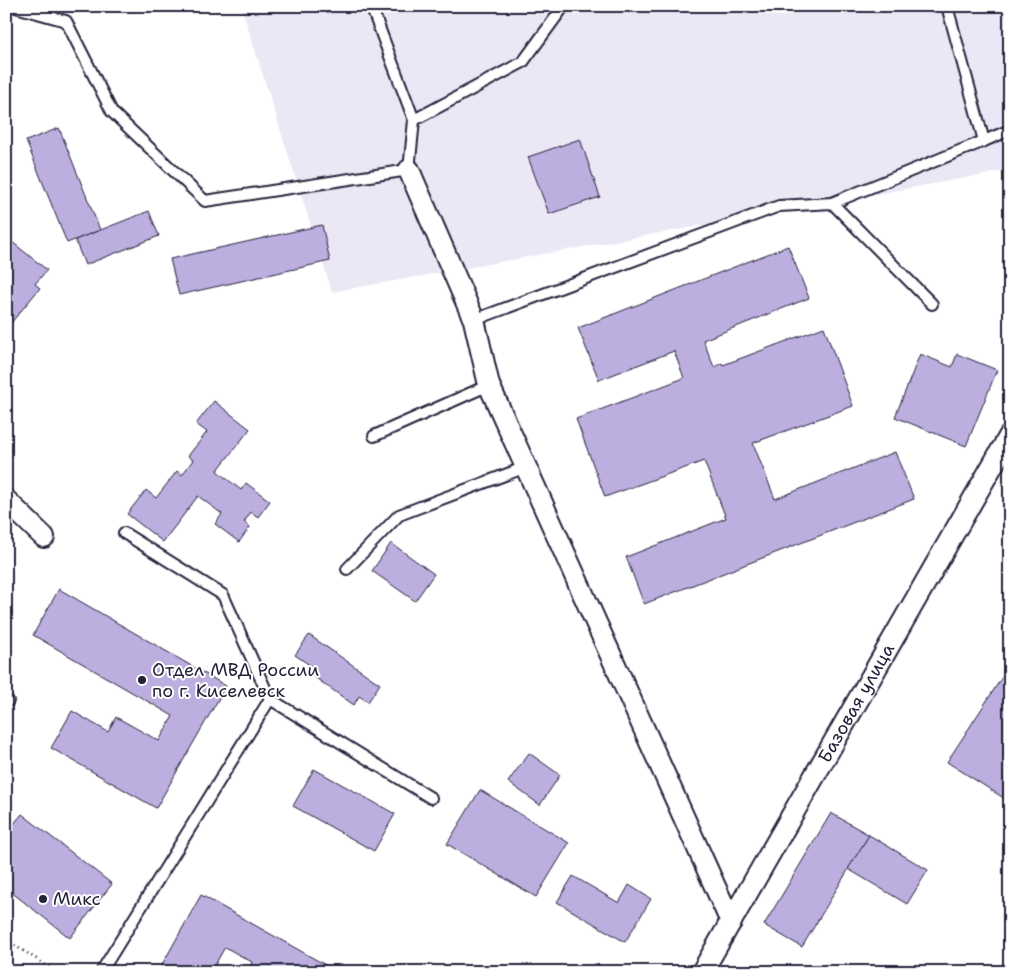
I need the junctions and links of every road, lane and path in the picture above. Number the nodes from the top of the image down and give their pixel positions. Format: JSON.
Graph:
{"nodes":[{"id":1,"x":12,"y":6,"type":"edge"},
{"id":2,"x":371,"y":6,"type":"edge"},
{"id":3,"x":564,"y":6,"type":"edge"},
{"id":4,"x":947,"y":6,"type":"edge"},
{"id":5,"x":414,"y":120,"type":"junction"},
{"id":6,"x":1010,"y":130,"type":"edge"},
{"id":7,"x":984,"y":141,"type":"junction"},
{"id":8,"x":409,"y":170,"type":"junction"},
{"id":9,"x":832,"y":203,"type":"junction"},
{"id":10,"x":932,"y":304,"type":"dead end"},
{"id":11,"x":474,"y":320,"type":"junction"},
{"id":12,"x":489,"y":385,"type":"junction"},
{"id":13,"x":1010,"y":435,"type":"edge"},
{"id":14,"x":374,"y":436,"type":"dead end"},
{"id":15,"x":526,"y":467,"type":"junction"},
{"id":16,"x":6,"y":500,"type":"edge"},
{"id":17,"x":124,"y":533,"type":"dead end"},
{"id":18,"x":44,"y":537,"type":"dead end"},
{"id":19,"x":347,"y":570,"type":"dead end"},
{"id":20,"x":270,"y":699,"type":"junction"},
{"id":21,"x":431,"y":798,"type":"dead end"},
{"id":22,"x":731,"y":922,"type":"junction"},
{"id":23,"x":6,"y":940,"type":"edge"},
{"id":24,"x":57,"y":972,"type":"edge"},
{"id":25,"x":102,"y":972,"type":"edge"},
{"id":26,"x":702,"y":972,"type":"edge"}],
"edges":[{"from":1,"to":8,"type":"lane"},
{"from":2,"to":5,"type":"lane"},
{"from":3,"to":5,"type":"lane"},
{"from":4,"to":7,"type":"lane"},
{"from":5,"to":8,"type":"lane"},
{"from":6,"to":7,"type":"lane"},
{"from":7,"to":9,"type":"lane"},
{"from":8,"to":11,"type":"street"},
{"from":9,"to":10,"type":"lane"},
{"from":9,"to":11,"type":"lane"},
{"from":11,"to":12,"type":"street"},
{"from":12,"to":14,"type":"lane"},
{"from":12,"to":15,"type":"street"},
{"from":13,"to":22,"type":"street","name":"Базовая улица"},
{"from":15,"to":19,"type":"lane"},
{"from":15,"to":22,"type":"street"},
{"from":16,"to":18,"type":"street"},
{"from":17,"to":20,"type":"lane"},
{"from":20,"to":21,"type":"lane"},
{"from":20,"to":25,"type":"lane"},
{"from":22,"to":26,"type":"street","name":"Базовая улица"},
{"from":23,"to":24,"type":"path"}]}
